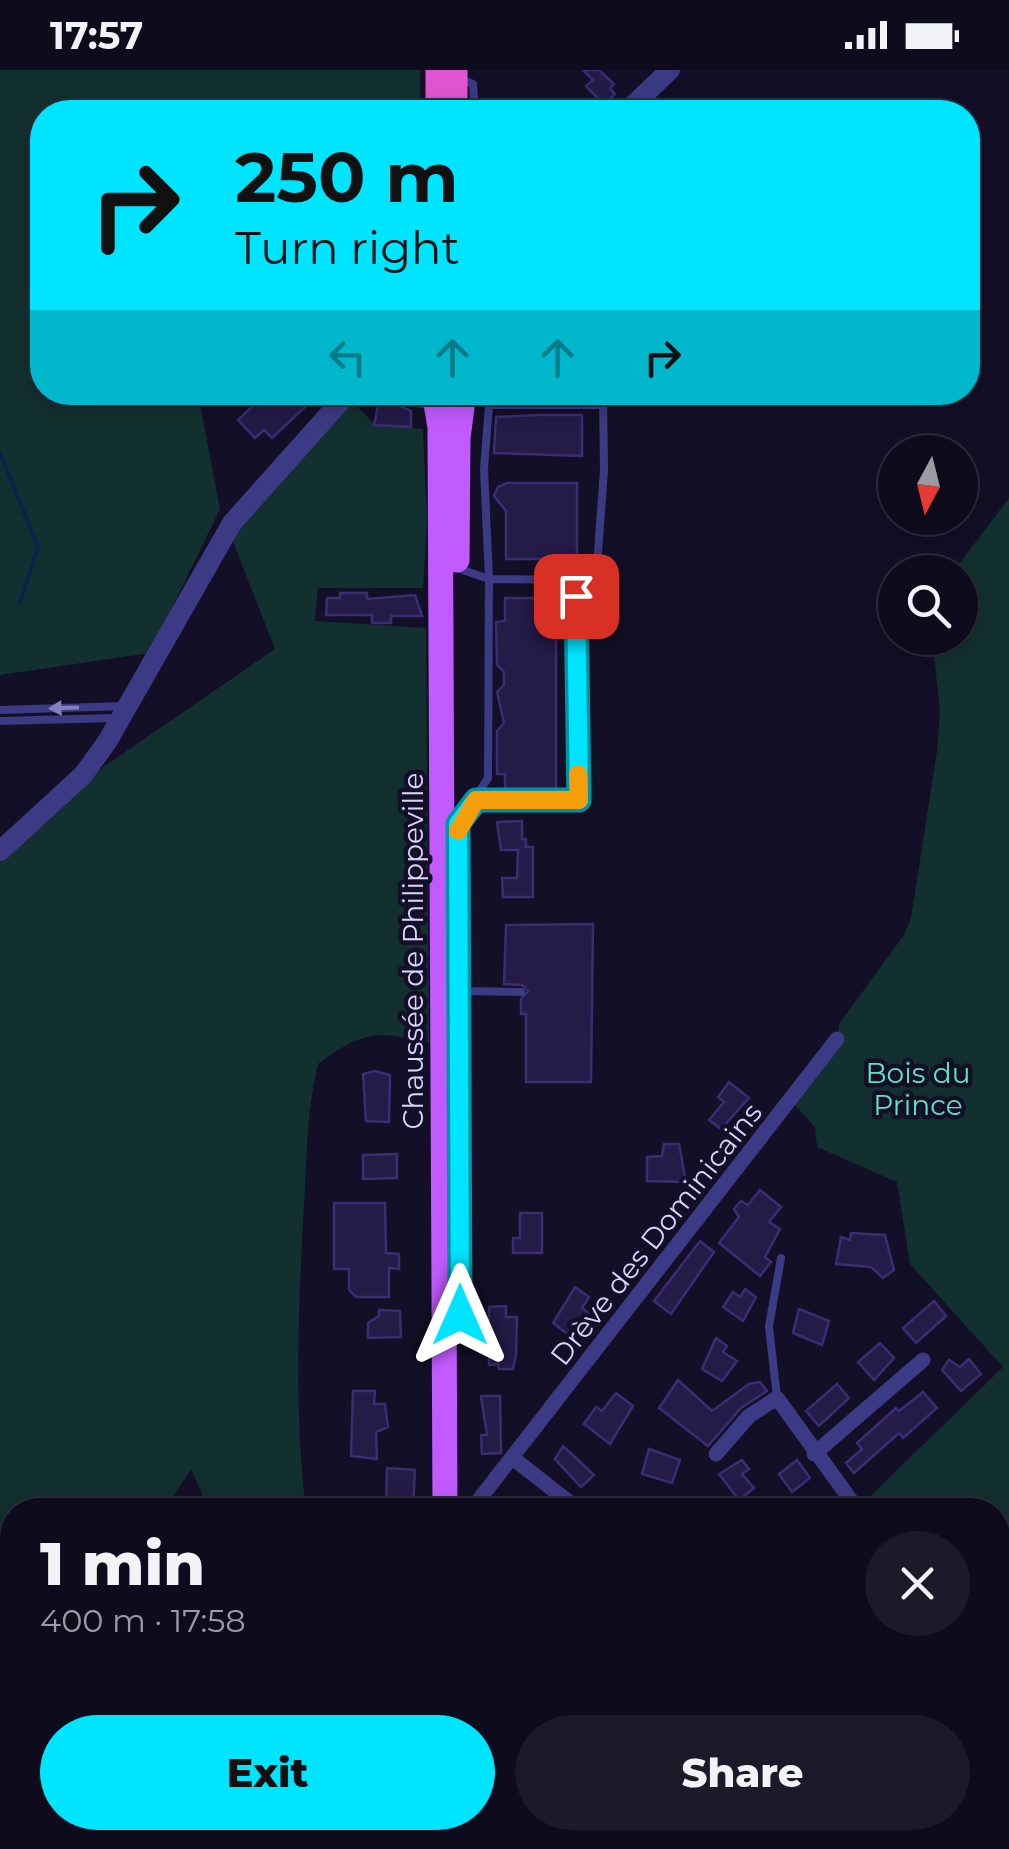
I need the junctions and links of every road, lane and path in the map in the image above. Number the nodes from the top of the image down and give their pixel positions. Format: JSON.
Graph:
{"nodes":[{"id":1,"x":670,"y":70,"type":"edge"},
{"id":2,"x":449,"y":72,"type":"edge"},
{"id":3,"x":441,"y":100,"type":"edge"},
{"id":4,"x":454,"y":100,"type":"edge"},
{"id":5,"x":474,"y":100,"type":"edge"},
{"id":6,"x":639,"y":100,"type":"edge"},
{"id":7,"x":337,"y":405,"type":"edge"},
{"id":8,"x":429,"y":405,"type":"edge"},
{"id":9,"x":462,"y":405,"type":"edge"},
{"id":10,"x":489,"y":405,"type":"edge"},
{"id":11,"x":603,"y":405,"type":"edge"},
{"id":12,"x":457,"y":568,"type":"junction"},
{"id":13,"x":489,"y":578,"type":"junction"},
{"id":14,"x":596,"y":580,"type":"junction"},
{"id":15,"x":0,"y":710,"type":"edge"},
{"id":16,"x":125,"y":712,"type":"junction"},
{"id":17,"x":0,"y":722,"type":"edge"},
{"id":18,"x":476,"y":800,"type":"junction"},
{"id":19,"x":458,"y":824,"type":"junction"},
{"id":20,"x":0,"y":851,"type":"edge"},
{"id":21,"x":459,"y":992,"type":"junction"},
{"id":22,"x":521,"y":992,"type":"dead end"},
{"id":23,"x":836,"y":1039,"type":"dead end"},
{"id":24,"x":781,"y":1258,"type":"dead end"},
{"id":25,"x":924,"y":1360,"type":"dead end"},
{"id":26,"x":777,"y":1398,"type":"junction"},
{"id":27,"x":716,"y":1454,"type":"dead end"},
{"id":28,"x":814,"y":1454,"type":"junction"},
{"id":29,"x":514,"y":1459,"type":"junction"},
{"id":30,"x":445,"y":1498,"type":"edge"},
{"id":31,"x":462,"y":1498,"type":"edge"},
{"id":32,"x":481,"y":1498,"type":"edge"},
{"id":33,"x":564,"y":1498,"type":"edge"},
{"id":34,"x":849,"y":1498,"type":"edge"}],
"edges":[{"from":1,"to":6,"type":"street"},
{"from":2,"to":3,"type":"highway"},
{"from":2,"to":4,"type":"highway"},
{"from":2,"to":5,"type":"lane"},
{"from":7,"to":16,"type":"street"},
{"from":8,"to":30,"type":"main road","name":"Chaussée de Philippeville"},
{"from":9,"to":12,"type":"main road","name":"Chaussée de Philippeville"},
{"from":10,"to":13,"type":"lane"},
{"from":11,"to":14,"type":"lane"},
{"from":12,"to":13,"type":"lane"},
{"from":12,"to":19,"type":"main road","name":"Chaussée de Philippeville"},
{"from":13,"to":14,"type":"lane"},
{"from":13,"to":18,"type":"lane"},
{"from":14,"to":18,"type":"lane"},
{"from":16,"to":15,"type":"lane","one_way":true},
{"from":16,"to":17,"type":"lane"},
{"from":16,"to":20,"type":"street"},
{"from":18,"to":19,"type":"lane"},
{"from":19,"to":21,"type":"main road","name":"Chaussée de Philippeville"},
{"from":21,"to":22,"type":"lane"},
{"from":21,"to":31,"type":"main road","name":"Chaussée de Philippeville"},
{"from":23,"to":29,"type":"street","name":"Drève des Dominicains"},
{"from":24,"to":26,"type":"lane"},
{"from":25,"to":28,"type":"street"},
{"from":26,"to":27,"type":"street"},
{"from":26,"to":28,"type":"street"},
{"from":28,"to":34,"type":"street"},
{"from":29,"to":32,"type":"street","name":"Drève des Dominicains"},
{"from":29,"to":33,"type":"street"}]}
